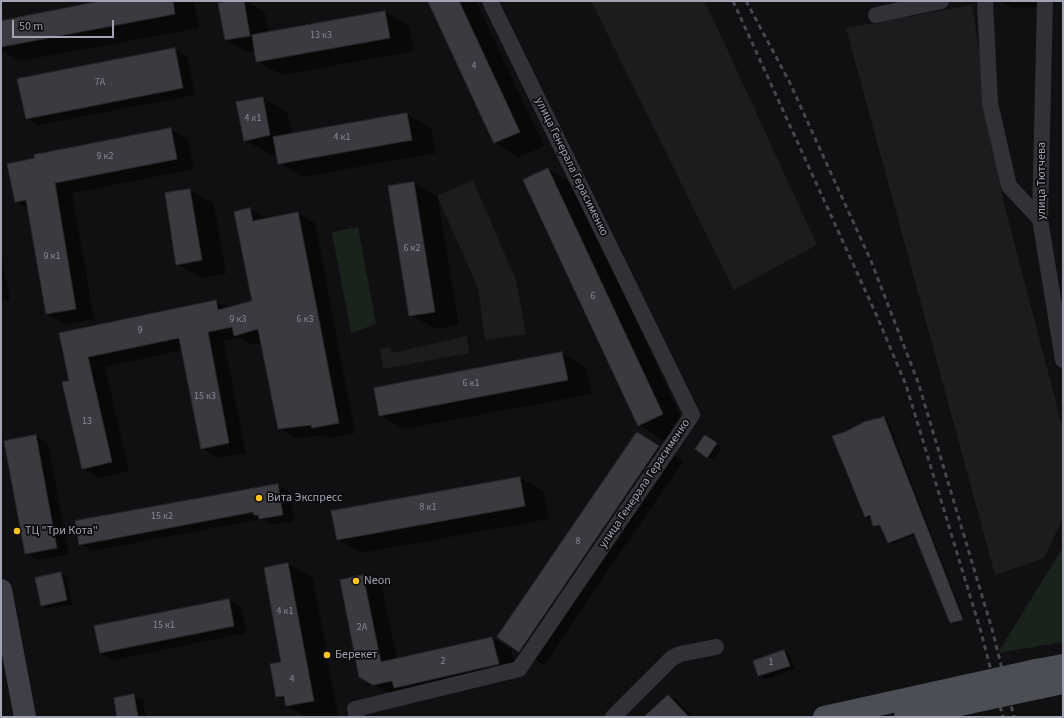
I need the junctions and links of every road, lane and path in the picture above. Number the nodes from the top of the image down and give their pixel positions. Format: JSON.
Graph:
{"nodes":[{"id":1,"x":490,"y":1,"type":"edge"},
{"id":2,"x":940,"y":1,"type":"edge"},
{"id":3,"x":985,"y":1,"type":"edge"},
{"id":4,"x":1045,"y":1,"type":"edge"},
{"id":5,"x":876,"y":15,"type":"dead end"},
{"id":6,"x":1040,"y":219,"type":"junction"},
{"id":7,"x":1063,"y":360,"type":"edge"},
{"id":8,"x":1,"y":590,"type":"edge"},
{"id":9,"x":716,"y":647,"type":"dead end"},
{"id":10,"x":1063,"y":665,"type":"edge"},
{"id":11,"x":1038,"y":679,"type":"junction"},
{"id":12,"x":1063,"y":683,"type":"edge"},
{"id":13,"x":966,"y":694,"type":"junction"},
{"id":14,"x":617,"y":714,"type":"edge"},
{"id":15,"x":24,"y":717,"type":"edge"},
{"id":16,"x":357,"y":717,"type":"edge"},
{"id":17,"x":824,"y":717,"type":"edge"},
{"id":18,"x":905,"y":717,"type":"edge"}],
"edges":[{"from":1,"to":16,"type":"street","name":"улица Генерала Герасименко"},
{"from":2,"to":5,"type":"street"},
{"from":3,"to":6,"type":"street"},
{"from":4,"to":6,"type":"street","name":"улица Тютчева"},
{"from":6,"to":7,"type":"street","name":"улица Тютчева"},
{"from":8,"to":15,"type":"main road"},
{"from":9,"to":14,"type":"street"},
{"from":10,"to":11,"type":"main road"},
{"from":11,"to":12,"type":"main road"},
{"from":11,"to":13,"type":"main road","bridge":true},
{"from":13,"to":17,"type":"main road"},
{"from":13,"to":18,"type":"main road"}]}
